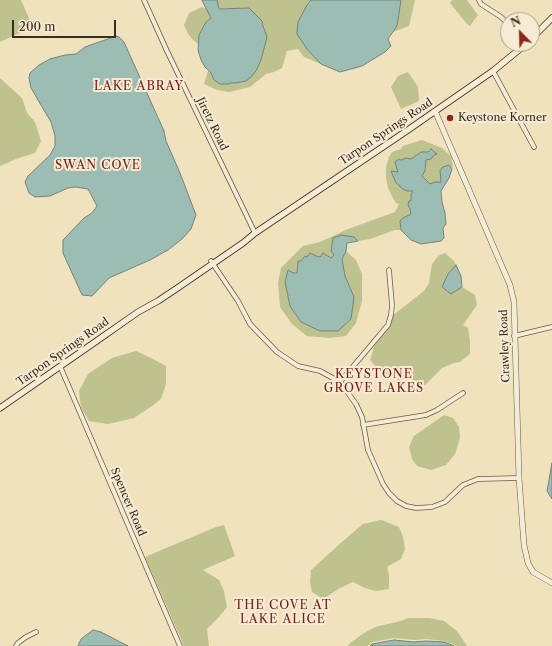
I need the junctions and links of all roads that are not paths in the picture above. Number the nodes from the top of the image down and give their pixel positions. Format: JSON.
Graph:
{"nodes":[{"id":1,"x":144,"y":0,"type":"edge"},
{"id":2,"x":479,"y":0,"type":"edge"},
{"id":3,"x":500,"y":16,"type":"edge"},
{"id":4,"x":552,"y":18,"type":"edge"},
{"id":5,"x":540,"y":30,"type":"edge"},
{"id":6,"x":516,"y":52,"type":"edge"},
{"id":7,"x":492,"y":71,"type":"junction"},
{"id":8,"x":435,"y":111,"type":"junction"},
{"id":9,"x":534,"y":147,"type":"dead end"},
{"id":10,"x":255,"y":233,"type":"junction"},
{"id":11,"x":212,"y":262,"type":"junction"},
{"id":12,"x":389,"y":270,"type":"dead end"},
{"id":13,"x":552,"y":327,"type":"edge"},
{"id":14,"x":514,"y":336,"type":"junction"},
{"id":15,"x":60,"y":366,"type":"junction"},
{"id":16,"x":340,"y":382,"type":"junction"},
{"id":17,"x":463,"y":393,"type":"dead end"},
{"id":18,"x":0,"y":408,"type":"edge"},
{"id":19,"x":364,"y":425,"type":"junction"},
{"id":20,"x":519,"y":478,"type":"junction"},
{"id":21,"x":552,"y":583,"type":"edge"},
{"id":22,"x":36,"y":632,"type":"dead end"},
{"id":23,"x":16,"y":646,"type":"edge"},
{"id":24,"x":180,"y":646,"type":"edge"}],
"edges":[{"from":1,"to":10,"type":"street","name":"Jiretz Road"},
{"from":2,"to":3,"type":"street"},
{"from":4,"to":5,"type":"main road"},
{"from":6,"to":7,"type":"main road","name":"Tarpon Springs Road"},
{"from":7,"to":8,"type":"main road","name":"Tarpon Springs Road"},
{"from":7,"to":9,"type":"street"},
{"from":8,"to":10,"type":"main road","name":"Tarpon Springs Road"},
{"from":8,"to":14,"type":"street","name":"Crawley Road"},
{"from":10,"to":11,"type":"main road","name":"Tarpon Springs Road"},
{"from":11,"to":15,"type":"main road","name":"Tarpon Springs Road"},
{"from":11,"to":16,"type":"street"},
{"from":12,"to":16,"type":"street"},
{"from":13,"to":14,"type":"street"},
{"from":14,"to":20,"type":"street","name":"Crawley Road"},
{"from":15,"to":18,"type":"main road","name":"Tarpon Springs Road"},
{"from":15,"to":24,"type":"street","name":"Spencer Road"},
{"from":16,"to":19,"type":"street"},
{"from":17,"to":19,"type":"street"},
{"from":19,"to":20,"type":"street"},
{"from":20,"to":21,"type":"street","name":"Crawley Road"},
{"from":22,"to":23,"type":"street"}]}
